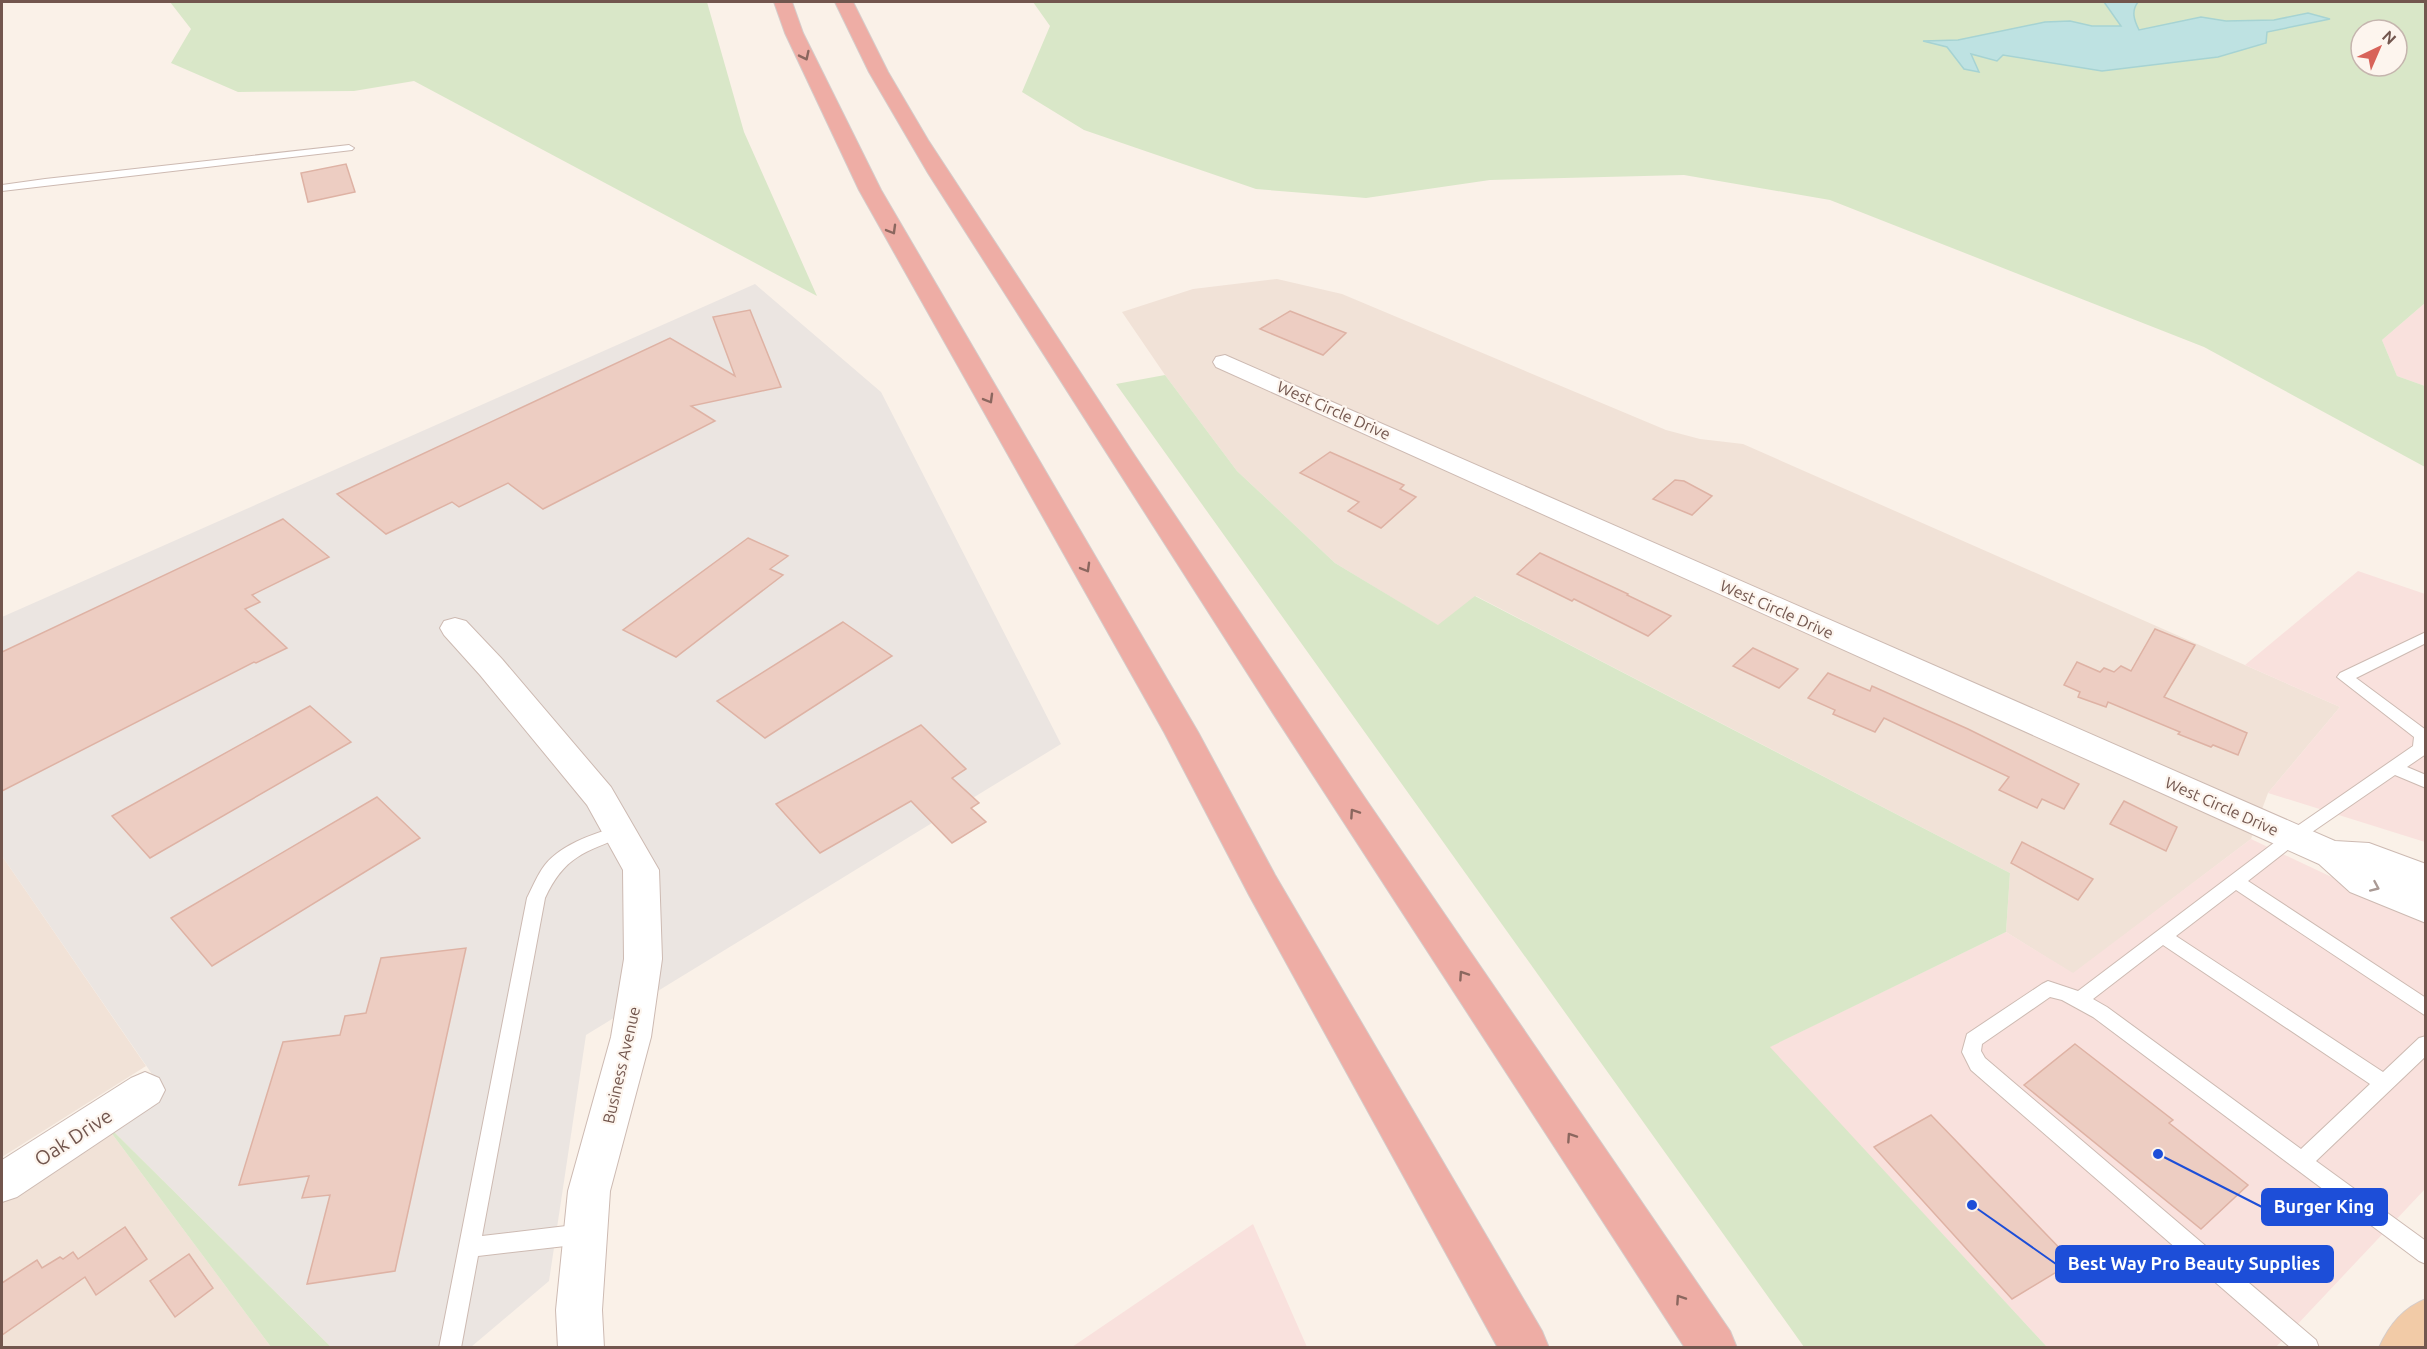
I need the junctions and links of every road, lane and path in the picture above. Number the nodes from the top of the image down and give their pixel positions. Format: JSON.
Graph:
{"nodes":[{"id":1,"x":783,"y":2,"type":"edge"},
{"id":2,"x":844,"y":2,"type":"edge"},
{"id":3,"x":349,"y":148,"type":"dead end"},
{"id":4,"x":2,"y":188,"type":"edge"},
{"id":5,"x":1225,"y":362,"type":"dead end"},
{"id":6,"x":455,"y":628,"type":"dead end"},
{"id":7,"x":2426,"y":637,"type":"edge"},
{"id":8,"x":2394,"y":768,"type":"junction"},
{"id":9,"x":2426,"y":782,"type":"edge"},
{"id":10,"x":619,"y":832,"type":"junction"},
{"id":11,"x":2293,"y":837,"type":"junction"},
{"id":12,"x":2331,"y":854,"type":"junction"},
{"id":13,"x":2426,"y":879,"type":"edge"},
{"id":14,"x":2235,"y":882,"type":"junction"},
{"id":15,"x":2426,"y":909,"type":"edge"},
{"id":16,"x":2163,"y":936,"type":"junction"},
{"id":17,"x":2079,"y":1000,"type":"junction"},
{"id":18,"x":2426,"y":1008,"type":"edge"},
{"id":19,"x":2426,"y":1044,"type":"edge"},
{"id":20,"x":2384,"y":1083,"type":"junction"},
{"id":21,"x":145,"y":1090,"type":"dead end"},
{"id":22,"x":2301,"y":1162,"type":"junction"},
{"id":23,"x":2,"y":1183,"type":"edge"},
{"id":24,"x":586,"y":1234,"type":"junction"},
{"id":25,"x":469,"y":1247,"type":"junction"},
{"id":26,"x":2426,"y":1254,"type":"edge"},
{"id":27,"x":2426,"y":1322,"type":"edge"},
{"id":28,"x":450,"y":1347,"type":"edge"},
{"id":29,"x":581,"y":1347,"type":"edge"},
{"id":30,"x":1525,"y":1347,"type":"edge"},
{"id":31,"x":1713,"y":1347,"type":"edge"},
{"id":32,"x":2308,"y":1347,"type":"edge"},
{"id":33,"x":2403,"y":1347,"type":"edge"}],
"edges":[{"from":1,"to":30,"type":"highway","one_way":true},
{"from":31,"to":2,"type":"highway","one_way":true},
{"from":3,"to":4,"type":"lane"},
{"from":5,"to":11,"type":"street","name":"West Circle Drive"},
{"from":6,"to":10,"type":"street","name":"Business Avenue"},
{"from":7,"to":8,"type":"lane"},
{"from":8,"to":9,"type":"lane"},
{"from":8,"to":11,"type":"lane"},
{"from":10,"to":24,"type":"street","name":"Business Avenue"},
{"from":10,"to":25,"type":"lane"},
{"from":11,"to":12,"type":"street","name":"West Circle Drive"},
{"from":11,"to":14,"type":"lane"},
{"from":12,"to":13,"type":"street","name":"West Circle Drive"},
{"from":12,"to":15,"type":"street","name":"West Circle Drive","one_way":true},
{"from":14,"to":16,"type":"lane"},
{"from":14,"to":18,"type":"lane"},
{"from":16,"to":17,"type":"lane"},
{"from":16,"to":20,"type":"lane"},
{"from":17,"to":22,"type":"lane"},
{"from":17,"to":32,"type":"lane"},
{"from":19,"to":20,"type":"lane"},
{"from":20,"to":22,"type":"lane"},
{"from":21,"to":23,"type":"street","name":"Oak Drive"},
{"from":22,"to":26,"type":"lane"},
{"from":24,"to":25,"type":"lane"},
{"from":24,"to":29,"type":"street","name":"Business Avenue"},
{"from":25,"to":28,"type":"lane"},
{"from":27,"to":33,"type":"main road"}]}
